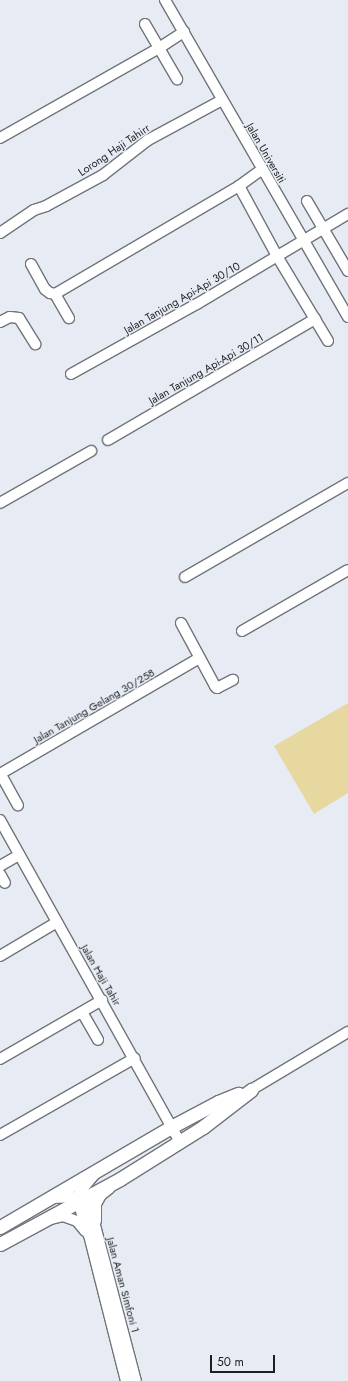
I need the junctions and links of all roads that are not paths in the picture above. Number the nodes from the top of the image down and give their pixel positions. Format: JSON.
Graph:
{"nodes":[{"id":1,"x":165,"y":0,"type":"edge"},
{"id":2,"x":145,"y":24,"type":"dead end"},
{"id":3,"x":184,"y":32,"type":"junction"},
{"id":4,"x":159,"y":48,"type":"junction"},
{"id":5,"x":177,"y":79,"type":"dead end"},
{"id":6,"x":222,"y":100,"type":"junction"},
{"id":7,"x":0,"y":138,"type":"edge"},
{"id":8,"x":262,"y":169,"type":"junction"},
{"id":9,"x":239,"y":186,"type":"junction"},
{"id":10,"x":307,"y":201,"type":"dead end"},
{"id":11,"x":348,"y":214,"type":"edge"},
{"id":12,"x":323,"y":230,"type":"junction"},
{"id":13,"x":0,"y":233,"type":"edge"},
{"id":14,"x":304,"y":241,"type":"junction"},
{"id":15,"x":277,"y":256,"type":"junction"},
{"id":16,"x":32,"y":264,"type":"dead end"},
{"id":17,"x":348,"y":271,"type":"edge"},
{"id":18,"x":55,"y":294,"type":"junction"},
{"id":19,"x":347,"y":312,"type":"edge"},
{"id":20,"x":69,"y":318,"type":"dead end"},
{"id":21,"x":315,"y":319,"type":"junction"},
{"id":22,"x":0,"y":322,"type":"edge"},
{"id":23,"x":328,"y":341,"type":"dead end"},
{"id":24,"x":35,"y":344,"type":"dead end"},
{"id":25,"x":71,"y":374,"type":"dead end"},
{"id":26,"x":108,"y":440,"type":"dead end"},
{"id":27,"x":91,"y":451,"type":"dead end"},
{"id":28,"x":348,"y":483,"type":"edge"},
{"id":29,"x":0,"y":503,"type":"edge"},
{"id":30,"x":348,"y":570,"type":"edge"},
{"id":31,"x":185,"y":577,"type":"dead end"},
{"id":32,"x":181,"y":623,"type":"dead end"},
{"id":33,"x":242,"y":631,"type":"dead end"},
{"id":34,"x":199,"y":658,"type":"junction"},
{"id":35,"x":233,"y":680,"type":"dead end"},
{"id":36,"x":0,"y":774,"type":"edge"},
{"id":37,"x":18,"y":805,"type":"dead end"},
{"id":38,"x":0,"y":820,"type":"edge"},
{"id":39,"x":19,"y":854,"type":"junction"},
{"id":40,"x":0,"y":866,"type":"edge"},
{"id":41,"x":57,"y":922,"type":"junction"},
{"id":42,"x":0,"y":956,"type":"edge"},
{"id":43,"x":102,"y":1000,"type":"junction"},
{"id":44,"x":82,"y":1012,"type":"junction"},
{"id":45,"x":348,"y":1032,"type":"edge"},
{"id":46,"x":98,"y":1040,"type":"dead end"},
{"id":47,"x":135,"y":1058,"type":"junction"},
{"id":48,"x":0,"y":1059,"type":"edge"},
{"id":49,"x":251,"y":1090,"type":"junction"},
{"id":50,"x":171,"y":1127,"type":"junction"},
{"id":51,"x":0,"y":1135,"type":"edge"},
{"id":52,"x":180,"y":1142,"type":"junction"},
{"id":53,"x":98,"y":1170,"type":"junction"},
{"id":54,"x":120,"y":1179,"type":"junction"},
{"id":55,"x":80,"y":1198,"type":"junction"},
{"id":56,"x":48,"y":1199,"type":"junction"},
{"id":57,"x":37,"y":1223,"type":"junction"},
{"id":58,"x":0,"y":1227,"type":"edge"},
{"id":59,"x":93,"y":1232,"type":"junction"},
{"id":60,"x":0,"y":1244,"type":"edge"},
{"id":61,"x":126,"y":1381,"type":"edge"},
{"id":62,"x":136,"y":1381,"type":"edge"}],
"edges":[{"from":1,"to":3,"type":"street","name":"Jalan Universiti"},
{"from":2,"to":4,"type":"street"},
{"from":3,"to":4,"type":"street"},
{"from":3,"to":6,"type":"street","name":"Jalan Universiti"},
{"from":4,"to":5,"type":"street"},
{"from":4,"to":7,"type":"street"},
{"from":6,"to":8,"type":"street","name":"Jalan Universiti"},
{"from":6,"to":13,"type":"street","name":"Lorong Haji Tahirr"},
{"from":8,"to":9,"type":"street"},
{"from":8,"to":14,"type":"street","name":"Jalan Universiti"},
{"from":9,"to":15,"type":"street"},
{"from":9,"to":18,"type":"street"},
{"from":10,"to":12,"type":"street"},
{"from":11,"to":12,"type":"street","name":"Jalan Tanjung Api-Api 30/10"},
{"from":12,"to":14,"type":"street","name":"Jalan Tanjung Api-Api 30/10"},
{"from":12,"to":17,"type":"street"},
{"from":14,"to":15,"type":"street","name":"Jalan Tanjung Api-Api 30/10"},
{"from":14,"to":19,"type":"street","name":"Jalan Universiti"},
{"from":15,"to":21,"type":"street"},
{"from":15,"to":25,"type":"street","name":"Jalan Tanjung Api-Api 30/10"},
{"from":16,"to":18,"type":"street"},
{"from":18,"to":20,"type":"street"},
{"from":21,"to":23,"type":"street"},
{"from":21,"to":26,"type":"street","name":"Jalan Tanjung Api-Api 30/11"},
{"from":22,"to":24,"type":"street"},
{"from":27,"to":29,"type":"street"},
{"from":28,"to":31,"type":"street"},
{"from":30,"to":33,"type":"street"},
{"from":32,"to":34,"type":"street"},
{"from":34,"to":35,"type":"street"},
{"from":34,"to":36,"type":"street","name":"Jalan Tanjung Gelang 30/258"},
{"from":36,"to":37,"type":"street"},
{"from":38,"to":39,"type":"street","name":"Jalan Haji Tahir"},
{"from":39,"to":40,"type":"street"},
{"from":39,"to":41,"type":"street","name":"Jalan Haji Tahir"},
{"from":41,"to":42,"type":"street"},
{"from":41,"to":43,"type":"street","name":"Jalan Haji Tahir"},
{"from":43,"to":44,"type":"street"},
{"from":43,"to":47,"type":"street","name":"Jalan Haji Tahir"},
{"from":44,"to":46,"type":"street"},
{"from":44,"to":48,"type":"street"},
{"from":45,"to":49,"type":"street"},
{"from":47,"to":50,"type":"street","name":"Jalan Haji Tahir"},
{"from":47,"to":51,"type":"street"},
{"from":49,"to":50,"type":"street"},
{"from":49,"to":52,"type":"street"},
{"from":50,"to":52,"type":"street","name":"Jalan Haji Tahir"},
{"from":50,"to":53,"type":"street"},
{"from":52,"to":54,"type":"street"},
{"from":53,"to":55,"type":"street"},
{"from":53,"to":56,"type":"street"},
{"from":54,"to":55,"type":"street"},
{"from":54,"to":59,"type":"street"},
{"from":55,"to":56,"type":"street"},
{"from":55,"to":57,"type":"street"},
{"from":55,"to":59,"type":"street","name":"Jalan Aman Simfoni 1"},
{"from":56,"to":58,"type":"street"},
{"from":57,"to":59,"type":"street"},
{"from":57,"to":60,"type":"street"},
{"from":59,"to":61,"type":"street","name":"Jalan Aman Simfoni 1"},
{"from":59,"to":62,"type":"street","name":"Jalan Aman Simfoni 1"}]}
